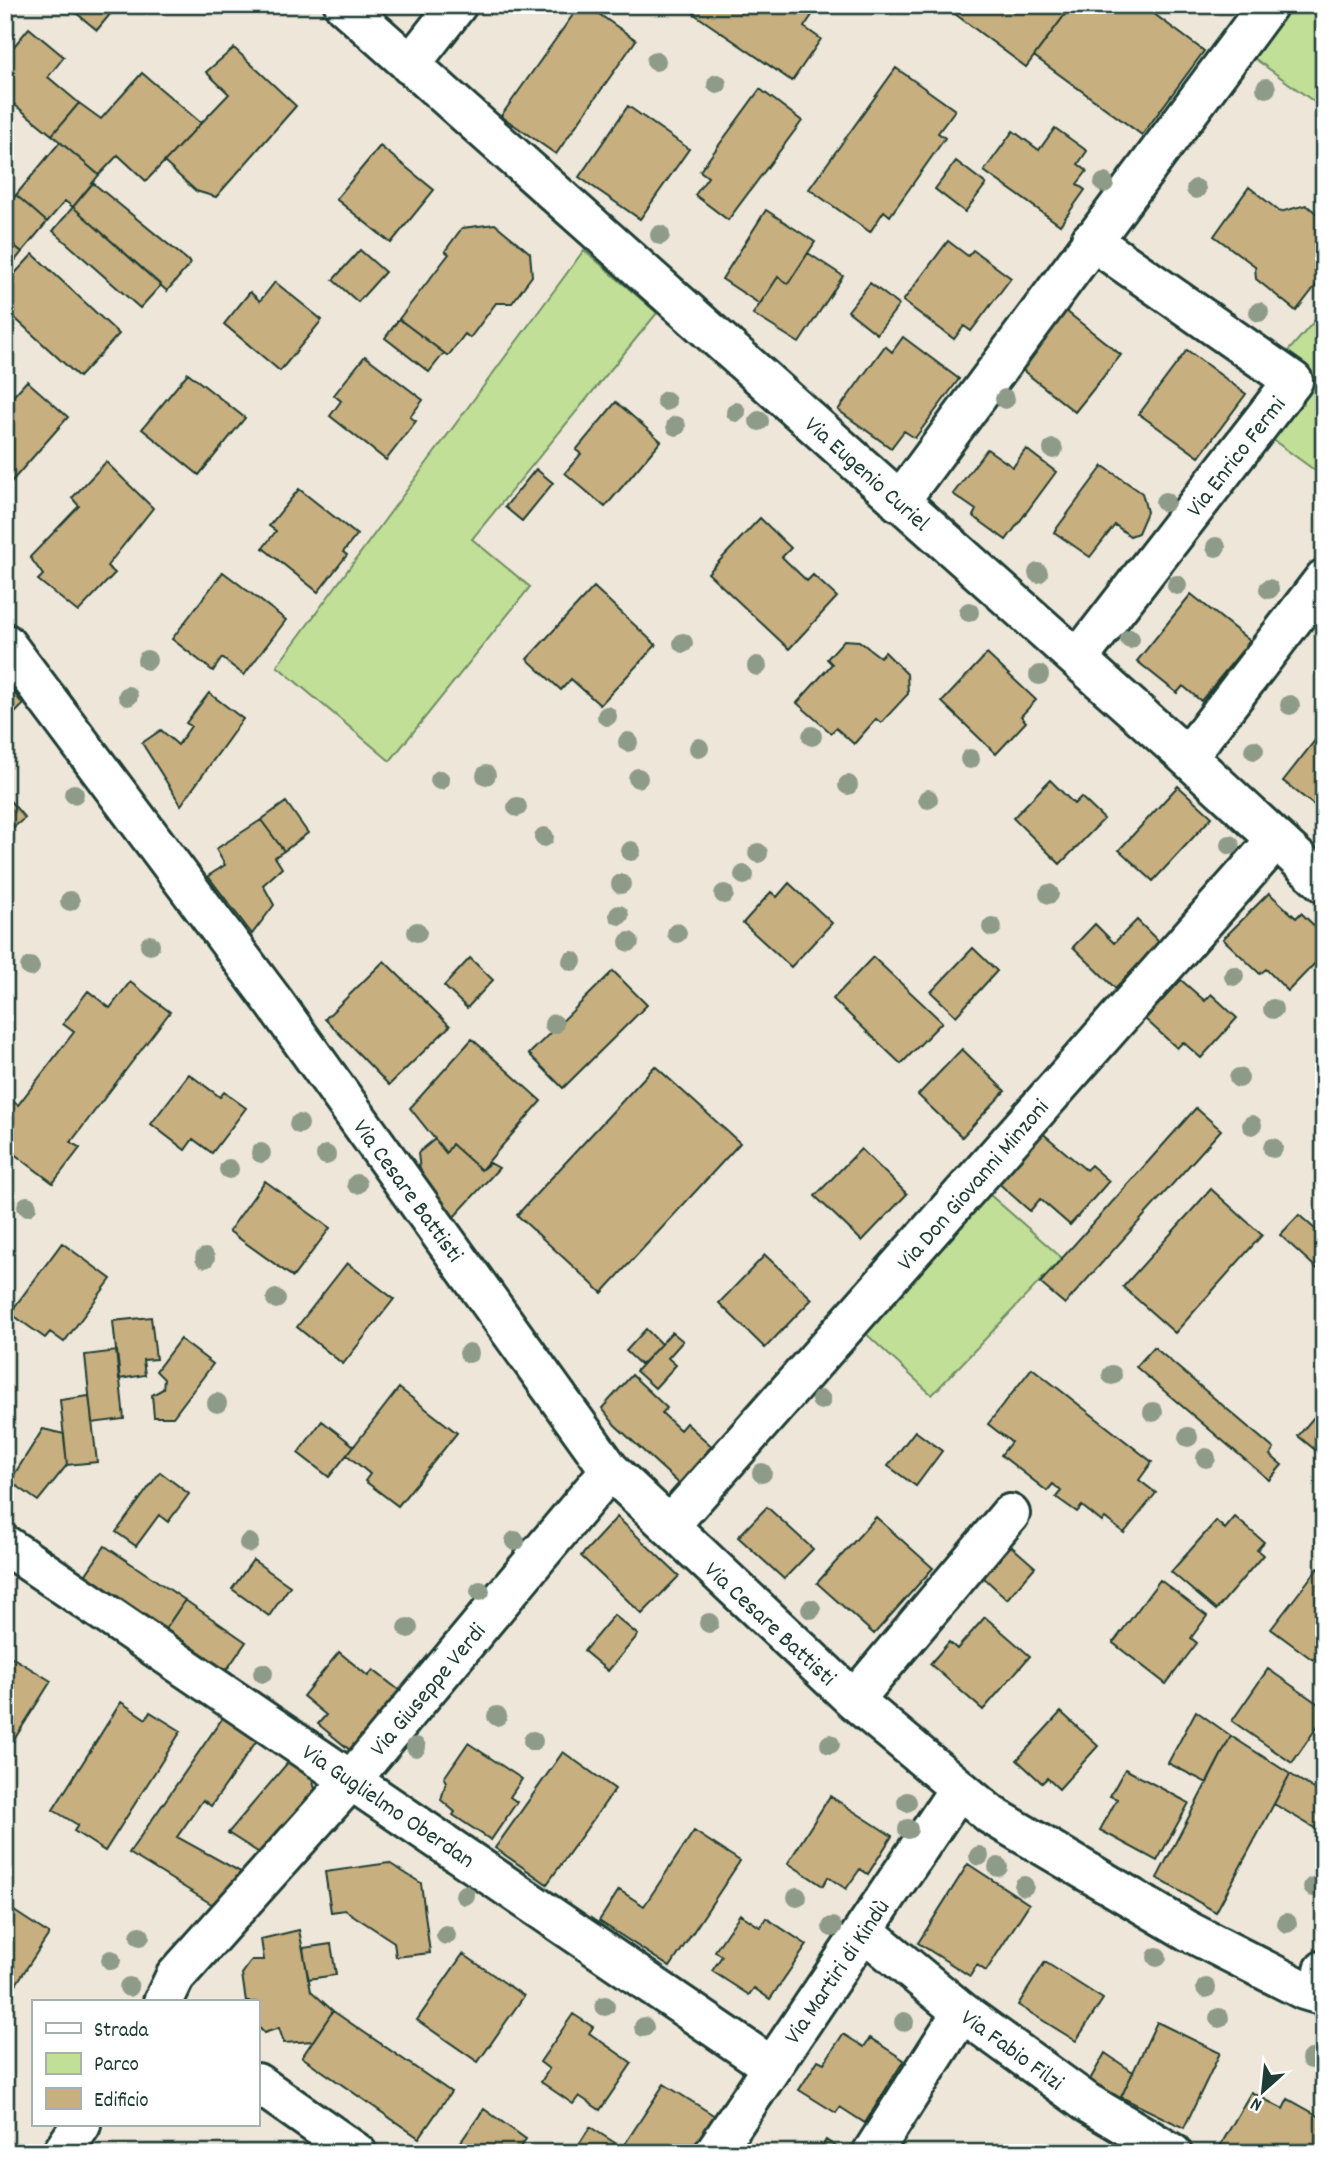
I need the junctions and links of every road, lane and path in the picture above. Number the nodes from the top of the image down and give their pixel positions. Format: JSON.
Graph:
{"nodes":[{"id":1,"x":344,"y":5,"type":"edge"},
{"id":2,"x":457,"y":5,"type":"edge"},
{"id":3,"x":1268,"y":5,"type":"edge"},
{"id":4,"x":410,"y":65,"type":"junction"},
{"id":5,"x":1091,"y":240,"type":"junction"},
{"id":6,"x":899,"y":502,"type":"junction"},
{"id":7,"x":1324,"y":579,"type":"edge"},
{"id":8,"x":5,"y":643,"type":"edge"},
{"id":9,"x":1078,"y":659,"type":"junction"},
{"id":10,"x":1187,"y":757,"type":"junction"},
{"id":11,"x":1275,"y":841,"type":"junction"},
{"id":12,"x":1324,"y":883,"type":"edge"},
{"id":13,"x":610,"y":1470,"type":"junction"},
{"id":14,"x":1010,"y":1514,"type":"dead end"},
{"id":15,"x":669,"y":1526,"type":"junction"},
{"id":16,"x":5,"y":1545,"type":"edge"},
{"id":17,"x":854,"y":1700,"type":"junction"},
{"id":18,"x":352,"y":1779,"type":"junction"},
{"id":19,"x":958,"y":1790,"type":"junction"},
{"id":20,"x":864,"y":1931,"type":"junction"},
{"id":21,"x":1232,"y":1953,"type":"junction"},
{"id":22,"x":1324,"y":1961,"type":"edge"},
{"id":23,"x":1324,"y":1970,"type":"edge"},
{"id":24,"x":1324,"y":1994,"type":"edge"},
{"id":25,"x":164,"y":2000,"type":"edge"},
{"id":26,"x":962,"y":2012,"type":"junction"},
{"id":27,"x":771,"y":2066,"type":"junction"},
{"id":28,"x":259,"y":2084,"type":"edge"},
{"id":29,"x":80,"y":2126,"type":"edge"},
{"id":30,"x":62,"y":2153,"type":"edge"},
{"id":31,"x":357,"y":2153,"type":"edge"},
{"id":32,"x":715,"y":2153,"type":"edge"},
{"id":33,"x":872,"y":2153,"type":"edge"},
{"id":34,"x":1172,"y":2153,"type":"edge"}],
"edges":[{"from":1,"to":4,"type":"street","name":"Via Eugenio Curiel"},
{"from":2,"to":4,"type":"street"},
{"from":3,"to":5,"type":"street"},
{"from":4,"to":6,"type":"street","name":"Via Eugenio Curiel"},
{"from":5,"to":6,"type":"street"},
{"from":5,"to":9,"type":"street","name":"Via Enrico Fermi"},
{"from":6,"to":9,"type":"street","name":"Via Eugenio Curiel"},
{"from":7,"to":10,"type":"street"},
{"from":8,"to":13,"type":"street","name":"Via Cesare Battisti"},
{"from":9,"to":10,"type":"street","name":"Via Eugenio Curiel"},
{"from":10,"to":11,"type":"street","name":"Via Eugenio Curiel"},
{"from":11,"to":12,"type":"street","name":"Via Eugenio Curiel"},
{"from":11,"to":15,"type":"street","name":"Via Don Giovanni Minzoni"},
{"from":13,"to":15,"type":"street","name":"Via Cesare Battisti"},
{"from":13,"to":18,"type":"street","name":"Via Giuseppe Verdi"},
{"from":14,"to":17,"type":"street","name":"Via Cesare Battisti"},
{"from":15,"to":17,"type":"street","name":"Via Cesare Battisti"},
{"from":16,"to":18,"type":"street","name":"Via Guglielmo Oberdan"},
{"from":17,"to":19,"type":"street","name":"Via Cesare Battisti"},
{"from":18,"to":25,"type":"street","name":"Via Giuseppe Verdi"},
{"from":18,"to":27,"type":"street","name":"Via Guglielmo Oberdan"},
{"from":19,"to":20,"type":"street","name":"Via Martiri di Kindù"},
{"from":19,"to":21,"type":"street","name":"Via Cesare Battisti"},
{"from":20,"to":26,"type":"street","name":"Via Fabio Filzi"},
{"from":20,"to":27,"type":"street","name":"Via Martiri di Kindù"},
{"from":21,"to":22,"type":"street","name":"Via Cesare Battisti"},
{"from":21,"to":24,"type":"street","name":"Via Cesare Battisti"},
{"from":23,"to":24,"type":"street"},
{"from":26,"to":33,"type":"street"},
{"from":26,"to":34,"type":"street","name":"Via Fabio Filzi"},
{"from":27,"to":32,"type":"street","name":"Via Martiri di Kindù"},
{"from":28,"to":31,"type":"street"},
{"from":29,"to":30,"type":"street"}]}
